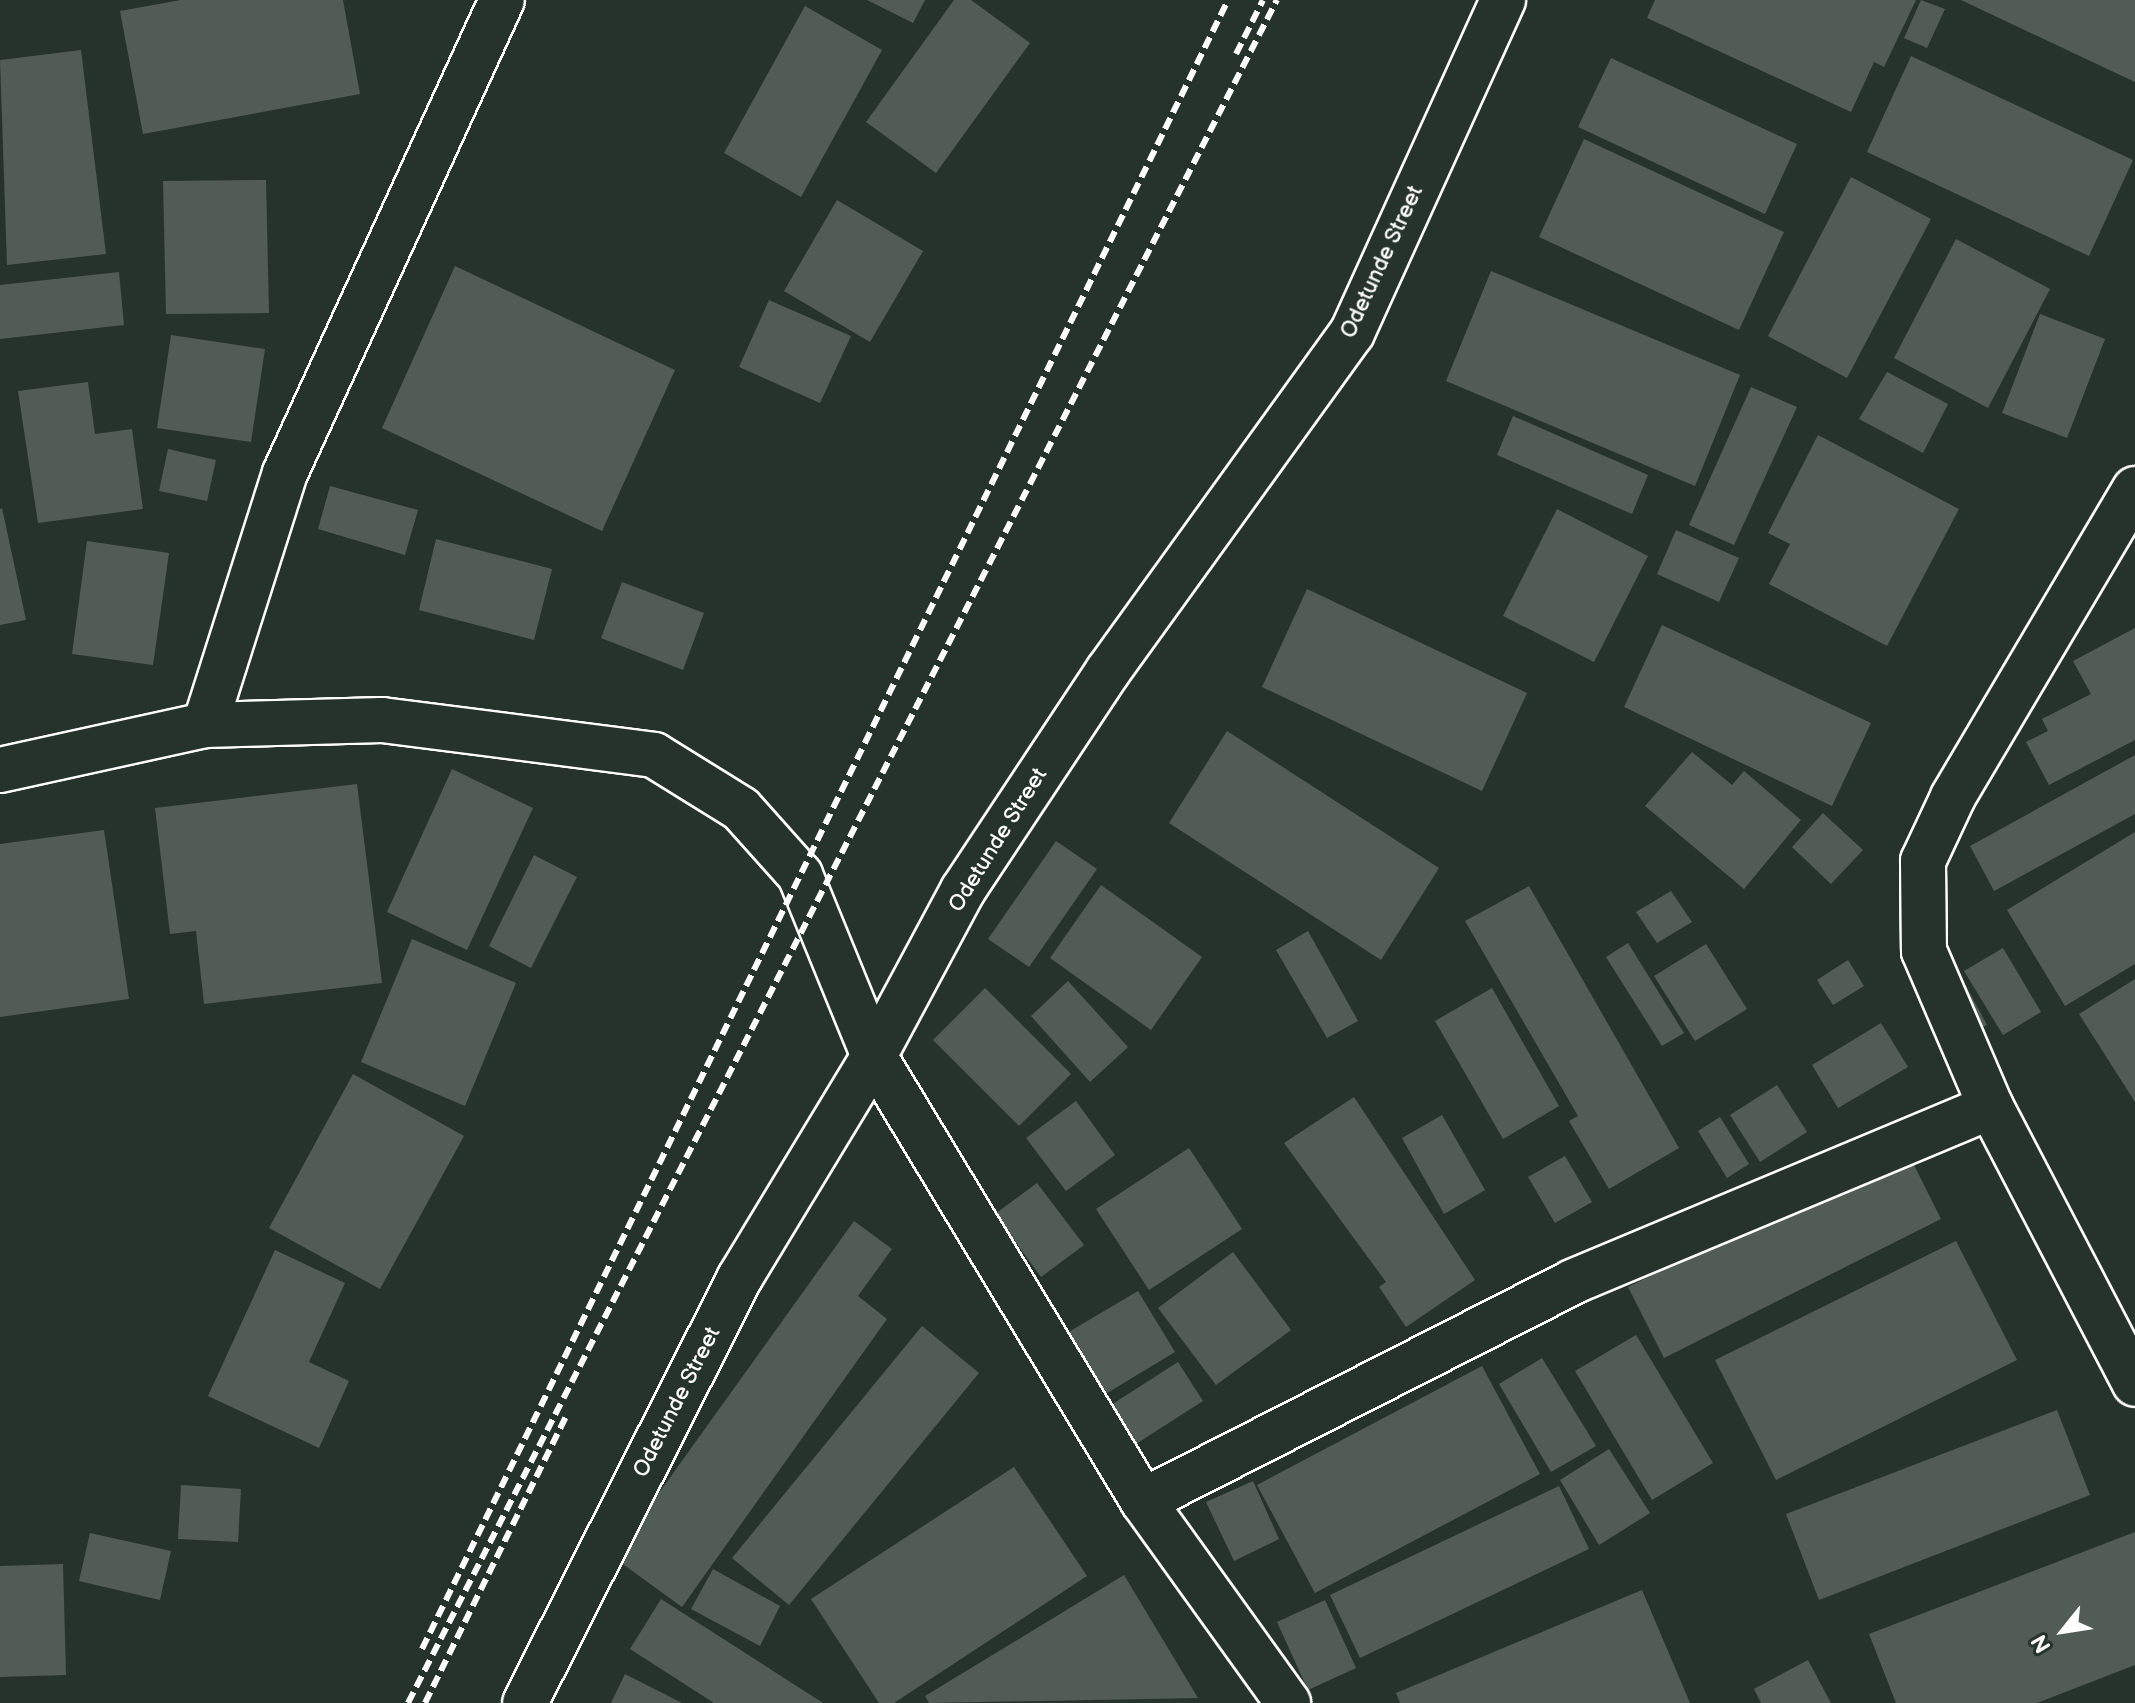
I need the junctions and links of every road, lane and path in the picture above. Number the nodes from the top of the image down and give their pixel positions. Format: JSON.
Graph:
{"nodes":[{"id":1,"x":502,"y":0,"type":"edge"},
{"id":2,"x":1503,"y":0,"type":"edge"},
{"id":3,"x":2135,"y":489,"type":"edge"},
{"id":4,"x":205,"y":725,"type":"junction"},
{"id":5,"x":0,"y":770,"type":"edge"},
{"id":6,"x":874,"y":1056,"type":"junction"},
{"id":7,"x":1991,"y":1107,"type":"junction"},
{"id":8,"x":2135,"y":1384,"type":"edge"},
{"id":9,"x":1143,"y":1501,"type":"junction"},
{"id":10,"x":525,"y":1703,"type":"edge"},
{"id":11,"x":1288,"y":1703,"type":"edge"}],
"edges":[{"from":1,"to":4,"type":"street"},
{"from":2,"to":6,"type":"street","name":"Odetunde Street"},
{"from":3,"to":7,"type":"street"},
{"from":4,"to":5,"type":"street"},
{"from":4,"to":6,"type":"street"},
{"from":6,"to":9,"type":"street"},
{"from":6,"to":10,"type":"street","name":"Odetunde Street"},
{"from":7,"to":8,"type":"street"},
{"from":7,"to":9,"type":"street"},
{"from":9,"to":11,"type":"street"}]}
